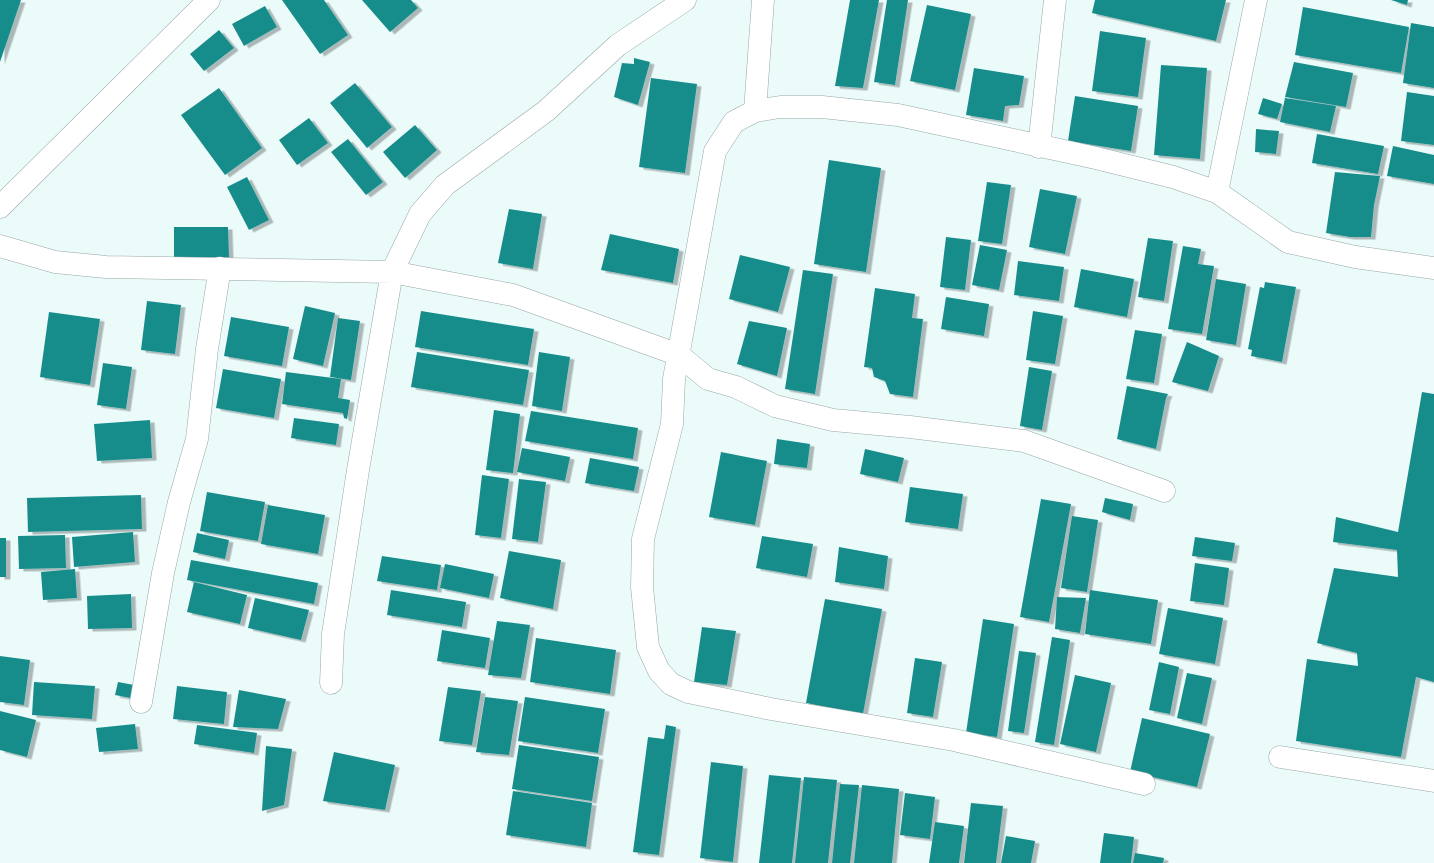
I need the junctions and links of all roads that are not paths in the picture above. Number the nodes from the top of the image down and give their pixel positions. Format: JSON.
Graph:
{"nodes":[{"id":1,"x":209,"y":0,"type":"edge"},
{"id":2,"x":685,"y":0,"type":"edge"},
{"id":3,"x":763,"y":0,"type":"edge"},
{"id":4,"x":1055,"y":0,"type":"edge"},
{"id":5,"x":1256,"y":0,"type":"edge"},
{"id":6,"x":755,"y":111,"type":"junction"},
{"id":7,"x":1039,"y":147,"type":"junction"},
{"id":8,"x":1217,"y":192,"type":"junction"},
{"id":9,"x":0,"y":207,"type":"edge"},
{"id":10,"x":0,"y":246,"type":"edge"},
{"id":11,"x":220,"y":268,"type":"junction"},
{"id":12,"x":1434,"y":268,"type":"edge"},
{"id":13,"x":392,"y":272,"type":"junction"},
{"id":14,"x":679,"y":356,"type":"junction"},
{"id":15,"x":1164,"y":491,"type":"dead end"},
{"id":16,"x":331,"y":683,"type":"dead end"},
{"id":17,"x":141,"y":702,"type":"dead end"},
{"id":18,"x":1280,"y":757,"type":"dead end"},
{"id":19,"x":1434,"y":780,"type":"edge"},
{"id":20,"x":1144,"y":784,"type":"dead end"}],
"edges":[{"from":1,"to":9,"type":"street"},
{"from":2,"to":13,"type":"street"},
{"from":3,"to":6,"type":"street"},
{"from":4,"to":7,"type":"street"},
{"from":5,"to":8,"type":"street"},
{"from":6,"to":7,"type":"street"},
{"from":6,"to":14,"type":"street"},
{"from":7,"to":8,"type":"street"},
{"from":8,"to":12,"type":"street"},
{"from":10,"to":11,"type":"street"},
{"from":11,"to":13,"type":"street"},
{"from":11,"to":17,"type":"street"},
{"from":13,"to":14,"type":"street"},
{"from":13,"to":16,"type":"street"},
{"from":14,"to":15,"type":"street"},
{"from":14,"to":20,"type":"street"},
{"from":18,"to":19,"type":"street"}]}
